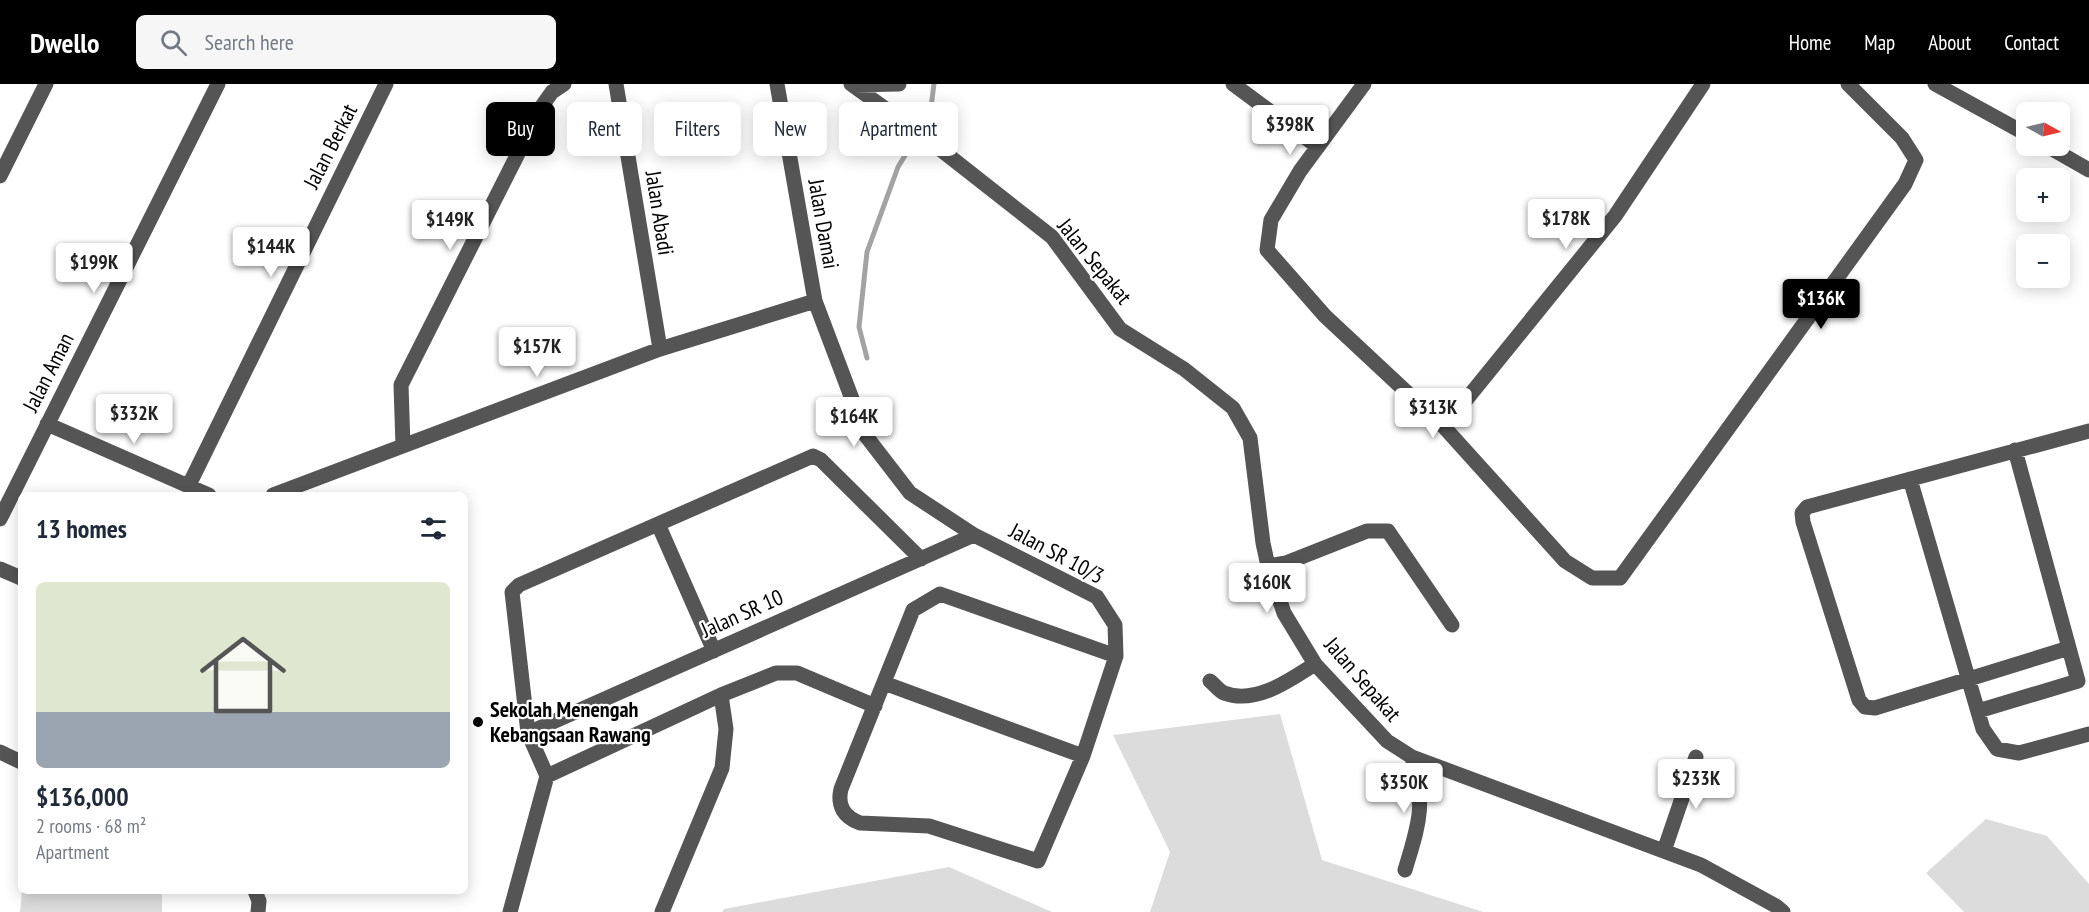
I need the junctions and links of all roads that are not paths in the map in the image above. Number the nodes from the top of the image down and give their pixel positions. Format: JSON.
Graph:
{"nodes":[{"id":1,"x":46,"y":84,"type":"edge"},
{"id":2,"x":218,"y":84,"type":"edge"},
{"id":3,"x":386,"y":84,"type":"edge"},
{"id":4,"x":564,"y":84,"type":"edge"},
{"id":5,"x":616,"y":84,"type":"edge"},
{"id":6,"x":777,"y":84,"type":"edge"},
{"id":7,"x":899,"y":84,"type":"edge"},
{"id":8,"x":1233,"y":84,"type":"edge"},
{"id":9,"x":1364,"y":84,"type":"edge"},
{"id":10,"x":1703,"y":84,"type":"edge"},
{"id":11,"x":1848,"y":84,"type":"edge"},
{"id":12,"x":1935,"y":84,"type":"edge"},
{"id":13,"x":853,"y":85,"type":"edge"},
{"id":14,"x":2016,"y":129,"type":"edge"},
{"id":15,"x":1318,"y":147,"type":"junction"},
{"id":16,"x":2064,"y":156,"type":"edge"},
{"id":17,"x":2089,"y":170,"type":"edge"},
{"id":18,"x":0,"y":176,"type":"edge"},
{"id":19,"x":815,"y":301,"type":"junction"},
{"id":20,"x":660,"y":349,"type":"junction"},
{"id":21,"x":47,"y":424,"type":"junction"},
{"id":22,"x":1444,"y":427,"type":"junction"},
{"id":23,"x":2089,"y":431,"type":"edge"},
{"id":24,"x":403,"y":446,"type":"junction"},
{"id":25,"x":2015,"y":450,"type":"junction"},
{"id":26,"x":1910,"y":479,"type":"junction"},
{"id":27,"x":188,"y":487,"type":"junction"},
{"id":28,"x":201,"y":492,"type":"edge"},
{"id":29,"x":281,"y":492,"type":"edge"},
{"id":30,"x":0,"y":519,"type":"edge"},
{"id":31,"x":658,"y":524,"type":"junction"},
{"id":32,"x":974,"y":535,"type":"junction"},
{"id":33,"x":921,"y":559,"type":"junction"},
{"id":34,"x":1268,"y":566,"type":"junction"},
{"id":35,"x":0,"y":568,"type":"edge"},
{"id":36,"x":18,"y":577,"type":"edge"},
{"id":37,"x":1452,"y":625,"type":"dead end"},
{"id":38,"x":2069,"y":648,"type":"junction"},
{"id":39,"x":714,"y":651,"type":"junction"},
{"id":40,"x":1116,"y":656,"type":"junction"},
{"id":41,"x":1315,"y":664,"type":"junction"},
{"id":42,"x":2084,"y":679,"type":"edge"},
{"id":43,"x":1968,"y":680,"type":"junction"},
{"id":44,"x":1210,"y":681,"type":"dead end"},
{"id":45,"x":884,"y":683,"type":"junction"},
{"id":46,"x":721,"y":695,"type":"junction"},
{"id":47,"x":875,"y":706,"type":"junction"},
{"id":48,"x":1978,"y":711,"type":"junction"},
{"id":49,"x":528,"y":733,"type":"junction"},
{"id":50,"x":2089,"y":734,"type":"edge"},
{"id":51,"x":0,"y":752,"type":"edge"},
{"id":52,"x":1083,"y":756,"type":"junction"},
{"id":53,"x":1412,"y":757,"type":"junction"},
{"id":54,"x":1696,"y":757,"type":"dead end"},
{"id":55,"x":18,"y":761,"type":"edge"},
{"id":56,"x":547,"y":776,"type":"junction"},
{"id":57,"x":1664,"y":851,"type":"junction"},
{"id":58,"x":1405,"y":870,"type":"dead end"},
{"id":59,"x":256,"y":894,"type":"edge"},
{"id":60,"x":258,"y":912,"type":"edge"},
{"id":61,"x":510,"y":912,"type":"edge"},
{"id":62,"x":662,"y":912,"type":"edge"},
{"id":63,"x":1783,"y":912,"type":"edge"}],
"edges":[{"from":1,"to":18,"type":"street"},
{"from":2,"to":21,"type":"street","name":"Jalan Aman"},
{"from":3,"to":27,"type":"street","name":"Jalan Berkat"},
{"from":4,"to":24,"type":"street"},
{"from":5,"to":20,"type":"street","name":"Jalan Abadi"},
{"from":6,"to":19,"type":"street","name":"Jalan Damai"},
{"from":7,"to":13,"type":"street"},
{"from":8,"to":15,"type":"street"},
{"from":9,"to":15,"type":"street"},
{"from":10,"to":22,"type":"street"},
{"from":11,"to":22,"type":"street"},
{"from":12,"to":14,"type":"street"},
{"from":13,"to":34,"type":"street","name":"Jalan Sepakat"},
{"from":15,"to":22,"type":"street"},
{"from":16,"to":17,"type":"street"},
{"from":19,"to":20,"type":"street"},
{"from":19,"to":32,"type":"street","name":"Jalan Damai"},
{"from":20,"to":24,"type":"street"},
{"from":21,"to":27,"type":"street"},
{"from":21,"to":30,"type":"street","name":"Jalan Aman"},
{"from":23,"to":25,"type":"street"},
{"from":24,"to":29,"type":"street"},
{"from":25,"to":26,"type":"street"},
{"from":25,"to":38,"type":"street"},
{"from":26,"to":43,"type":"street"},
{"from":26,"to":43,"type":"street"},
{"from":27,"to":28,"type":"street"},
{"from":31,"to":33,"type":"street"},
{"from":31,"to":39,"type":"street"},
{"from":31,"to":49,"type":"street"},
{"from":32,"to":33,"type":"street","name":"Jalan SR 10"},
{"from":32,"to":40,"type":"street","name":"Jalan SR 10/3"},
{"from":33,"to":39,"type":"street","name":"Jalan SR 10"},
{"from":34,"to":37,"type":"street"},
{"from":34,"to":41,"type":"street","name":"Jalan Sepakat"},
{"from":35,"to":36,"type":"street"},
{"from":38,"to":42,"type":"street"},
{"from":38,"to":43,"type":"street"},
{"from":39,"to":49,"type":"street","name":"Jalan SR 10"},
{"from":40,"to":45,"type":"street"},
{"from":40,"to":52,"type":"street","name":"Jalan SR 10/3"},
{"from":41,"to":44,"type":"street"},
{"from":41,"to":53,"type":"street","name":"Jalan Sepakat"},
{"from":42,"to":48,"type":"street"},
{"from":43,"to":48,"type":"street"},
{"from":45,"to":47,"type":"street"},
{"from":45,"to":52,"type":"street"},
{"from":46,"to":47,"type":"street"},
{"from":46,"to":56,"type":"street"},
{"from":46,"to":62,"type":"street"},
{"from":47,"to":52,"type":"street","name":"Jalan SR 10/3"},
{"from":48,"to":50,"type":"street"},
{"from":49,"to":56,"type":"street"},
{"from":51,"to":55,"type":"street"},
{"from":53,"to":57,"type":"street","name":"Jalan Sepakat"},
{"from":53,"to":58,"type":"street"},
{"from":54,"to":57,"type":"street"},
{"from":56,"to":61,"type":"street"},
{"from":57,"to":63,"type":"street","name":"Jalan Sepakat"},
{"from":59,"to":60,"type":"street"}]}
